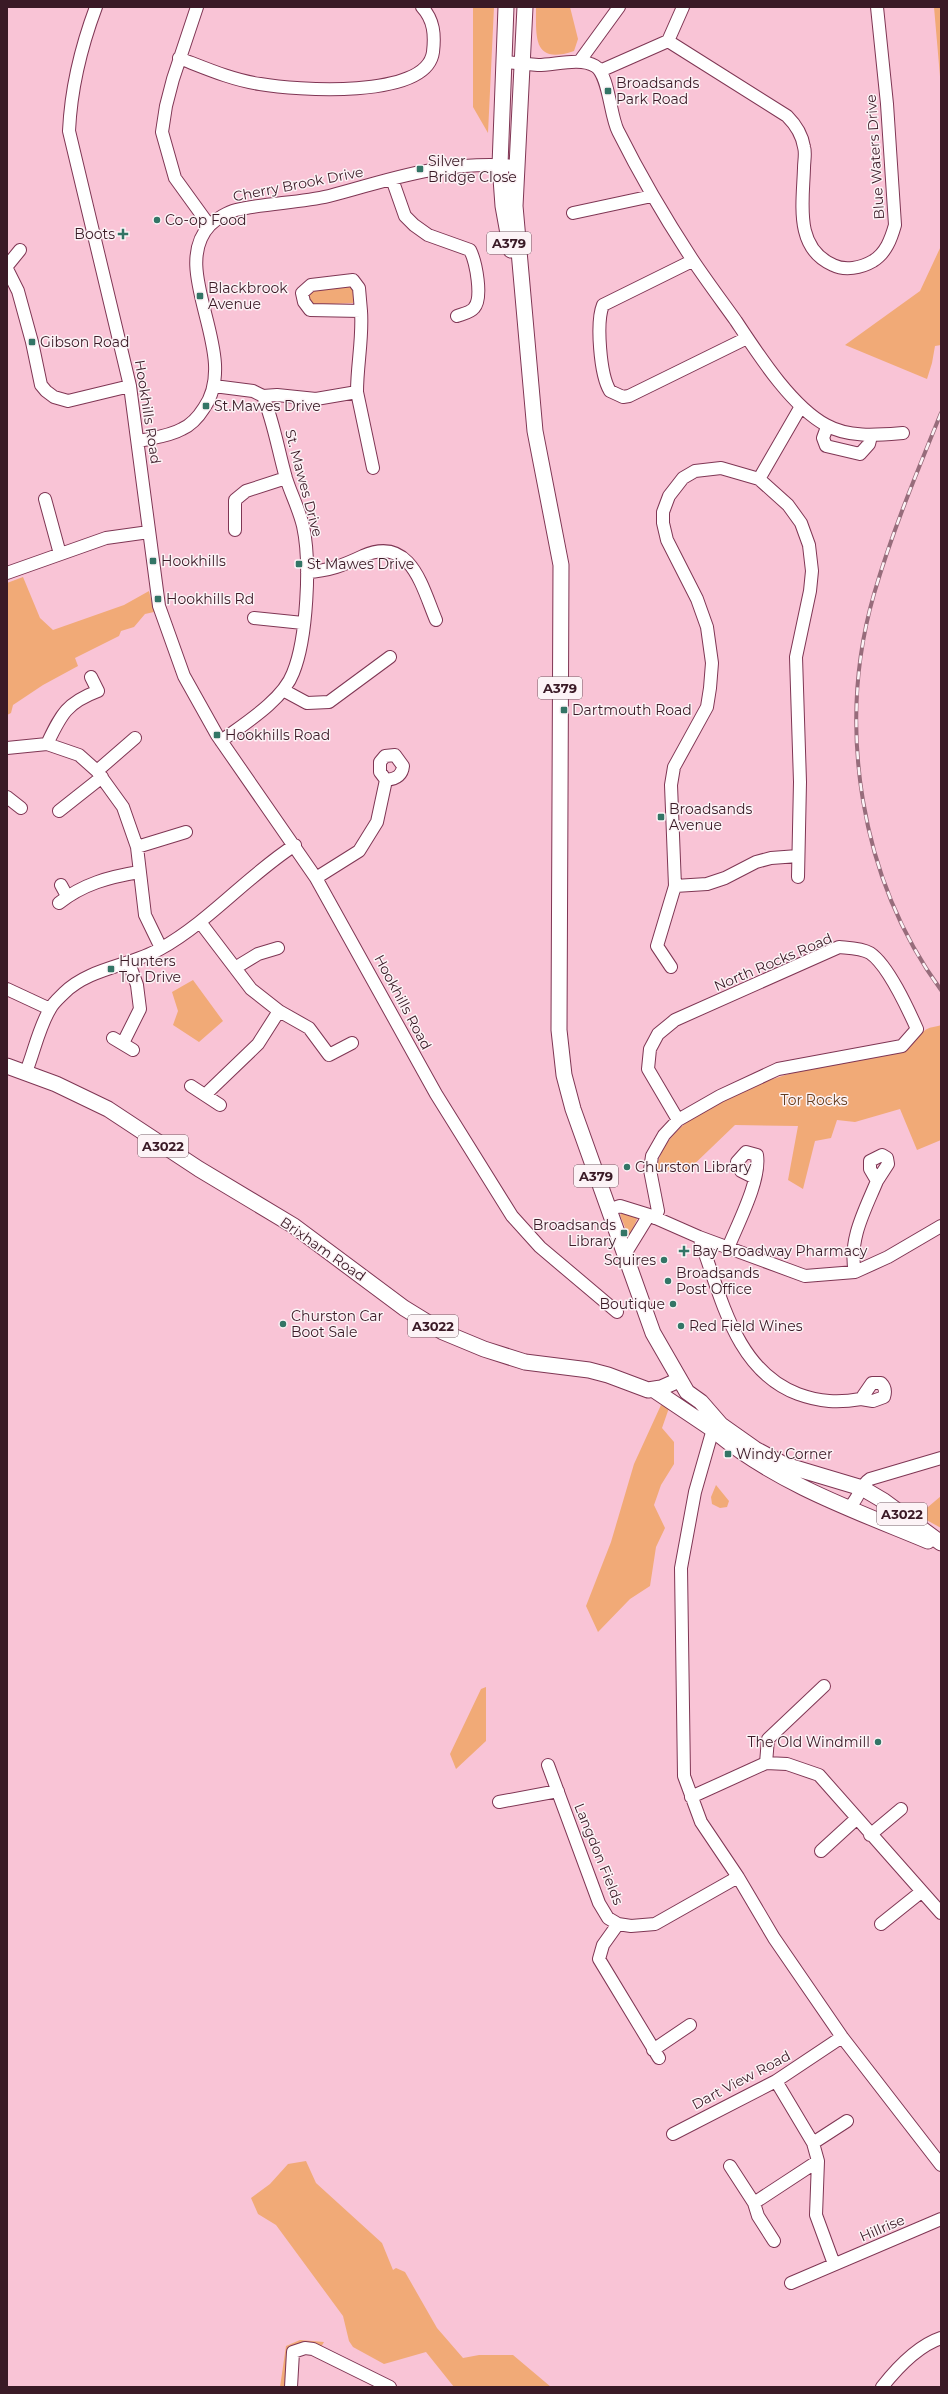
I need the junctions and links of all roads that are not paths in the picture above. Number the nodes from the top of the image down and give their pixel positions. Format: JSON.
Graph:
{"nodes":[{"id":1,"x":96,"y":7,"type":"edge"},
{"id":2,"x":197,"y":7,"type":"edge"},
{"id":3,"x":422,"y":7,"type":"edge"},
{"id":4,"x":506,"y":7,"type":"edge"},
{"id":5,"x":619,"y":7,"type":"edge"},
{"id":6,"x":683,"y":7,"type":"edge"},
{"id":7,"x":877,"y":7,"type":"edge"},
{"id":8,"x":525,"y":14,"type":"edge"},
{"id":9,"x":668,"y":41,"type":"junction"},
{"id":10,"x":179,"y":58,"type":"junction"},
{"id":11,"x":579,"y":62,"type":"junction"},
{"id":12,"x":522,"y":63,"type":"junction"},
{"id":13,"x":505,"y":68,"type":"junction"},
{"id":14,"x":600,"y":70,"type":"junction"},
{"id":15,"x":500,"y":165,"type":"junction"},
{"id":16,"x":516,"y":166,"type":"junction"},
{"id":17,"x":392,"y":179,"type":"junction"},
{"id":18,"x":652,"y":196,"type":"junction"},
{"id":19,"x":573,"y":213,"type":"dead end"},
{"id":20,"x":209,"y":225,"type":"junction"},
{"id":21,"x":20,"y":250,"type":"dead end"},
{"id":22,"x":692,"y":260,"type":"junction"},
{"id":23,"x":7,"y":268,"type":"edge"},
{"id":24,"x":525,"y":301,"type":"junction"},
{"id":25,"x":361,"y":311,"type":"junction"},
{"id":26,"x":457,"y":316,"type":"dead end"},
{"id":27,"x":747,"y":338,"type":"junction"},
{"id":28,"x":130,"y":386,"type":"junction"},
{"id":29,"x":214,"y":386,"type":"junction"},
{"id":30,"x":356,"y":392,"type":"junction"},
{"id":31,"x":263,"y":396,"type":"junction"},
{"id":32,"x":800,"y":408,"type":"junction"},
{"id":33,"x":828,"y":426,"type":"junction"},
{"id":34,"x":903,"y":433,"type":"dead end"},
{"id":35,"x":872,"y":436,"type":"junction"},
{"id":36,"x":139,"y":441,"type":"junction"},
{"id":37,"x":373,"y":468,"type":"dead end"},
{"id":38,"x":286,"y":478,"type":"junction"},
{"id":39,"x":759,"y":479,"type":"junction"},
{"id":40,"x":45,"y":499,"type":"dead end"},
{"id":41,"x":235,"y":530,"type":"dead end"},
{"id":42,"x":150,"y":532,"type":"junction"},
{"id":43,"x":60,"y":554,"type":"junction"},
{"id":44,"x":307,"y":572,"type":"junction"},
{"id":45,"x":7,"y":573,"type":"edge"},
{"id":46,"x":254,"y":618,"type":"dead end"},
{"id":47,"x":436,"y":620,"type":"dead end"},
{"id":48,"x":303,"y":623,"type":"junction"},
{"id":49,"x":390,"y":657,"type":"dead end"},
{"id":50,"x":91,"y":677,"type":"dead end"},
{"id":51,"x":283,"y":690,"type":"junction"},
{"id":52,"x":135,"y":738,"type":"dead end"},
{"id":53,"x":221,"y":740,"type":"junction"},
{"id":54,"x":47,"y":744,"type":"junction"},
{"id":55,"x":7,"y":748,"type":"edge"},
{"id":56,"x":99,"y":774,"type":"junction"},
{"id":57,"x":386,"y":780,"type":"dead end"},
{"id":58,"x":7,"y":797,"type":"edge"},
{"id":59,"x":21,"y":808,"type":"dead end"},
{"id":60,"x":59,"y":810,"type":"dead end"},
{"id":61,"x":186,"y":832,"type":"dead end"},
{"id":62,"x":295,"y":845,"type":"junction"},
{"id":63,"x":137,"y":847,"type":"junction"},
{"id":64,"x":798,"y":856,"type":"junction"},
{"id":65,"x":139,"y":872,"type":"junction"},
{"id":66,"x":798,"y":877,"type":"dead end"},
{"id":67,"x":316,"y":878,"type":"junction"},
{"id":68,"x":61,"y":885,"type":"dead end"},
{"id":69,"x":675,"y":886,"type":"junction"},
{"id":70,"x":200,"y":922,"type":"junction"},
{"id":71,"x":161,"y":948,"type":"junction"},
{"id":72,"x":278,"y":948,"type":"dead end"},
{"id":73,"x":129,"y":963,"type":"junction"},
{"id":74,"x":671,"y":967,"type":"dead end"},
{"id":75,"x":235,"y":968,"type":"junction"},
{"id":76,"x":7,"y":989,"type":"edge"},
{"id":77,"x":50,"y":1009,"type":"junction"},
{"id":78,"x":279,"y":1011,"type":"junction"},
{"id":79,"x":123,"y":1044,"type":"dead end"},
{"id":80,"x":352,"y":1044,"type":"dead end"},
{"id":81,"x":7,"y":1066,"type":"edge"},
{"id":82,"x":26,"y":1072,"type":"junction"},
{"id":83,"x":191,"y":1086,"type":"dead end"},
{"id":84,"x":206,"y":1094,"type":"junction"},
{"id":85,"x":220,"y":1105,"type":"dead end"},
{"id":86,"x":678,"y":1120,"type":"junction"},
{"id":87,"x":755,"y":1178,"type":"dead end"},
{"id":88,"x":877,"y":1181,"type":"dead end"},
{"id":89,"x":608,"y":1210,"type":"junction"},
{"id":90,"x":652,"y":1217,"type":"junction"},
{"id":91,"x":941,"y":1226,"type":"edge"},
{"id":92,"x":699,"y":1237,"type":"junction"},
{"id":93,"x":728,"y":1248,"type":"junction"},
{"id":94,"x":625,"y":1254,"type":"junction"},
{"id":95,"x":855,"y":1272,"type":"junction"},
{"id":96,"x":617,"y":1312,"type":"dead end"},
{"id":97,"x":683,"y":1386,"type":"junction"},
{"id":98,"x":654,"y":1390,"type":"junction"},
{"id":99,"x":861,"y":1399,"type":"dead end"},
{"id":100,"x":716,"y":1428,"type":"junction"},
{"id":101,"x":941,"y":1458,"type":"edge"},
{"id":102,"x":862,"y":1488,"type":"junction"},
{"id":103,"x":848,"y":1508,"type":"junction"},
{"id":104,"x":941,"y":1543,"type":"edge"},
{"id":105,"x":941,"y":1546,"type":"edge"},
{"id":106,"x":824,"y":1686,"type":"dead end"},
{"id":107,"x":766,"y":1763,"type":"junction"},
{"id":108,"x":548,"y":1765,"type":"dead end"},
{"id":109,"x":558,"y":1791,"type":"junction"},
{"id":110,"x":691,"y":1797,"type":"junction"},
{"id":111,"x":499,"y":1802,"type":"dead end"},
{"id":112,"x":901,"y":1809,"type":"dead end"},
{"id":113,"x":856,"y":1819,"type":"junction"},
{"id":114,"x":870,"y":1835,"type":"junction"},
{"id":115,"x":821,"y":1851,"type":"dead end"},
{"id":116,"x":738,"y":1877,"type":"junction"},
{"id":117,"x":921,"y":1892,"type":"junction"},
{"id":118,"x":940,"y":1909,"type":"edge"},
{"id":119,"x":618,"y":1924,"type":"junction"},
{"id":120,"x":881,"y":1924,"type":"dead end"},
{"id":121,"x":690,"y":2025,"type":"dead end"},
{"id":122,"x":842,"y":2037,"type":"junction"},
{"id":123,"x":776,"y":2082,"type":"junction"},
{"id":124,"x":847,"y":2121,"type":"dead end"},
{"id":125,"x":673,"y":2134,"type":"dead end"},
{"id":126,"x":813,"y":2143,"type":"junction"},
{"id":127,"x":818,"y":2161,"type":"junction"},
{"id":128,"x":941,"y":2165,"type":"edge"},
{"id":129,"x":730,"y":2166,"type":"dead end"},
{"id":130,"x":754,"y":2203,"type":"junction"},
{"id":131,"x":941,"y":2219,"type":"edge"},
{"id":132,"x":774,"y":2241,"type":"dead end"},
{"id":133,"x":834,"y":2264,"type":"junction"},
{"id":134,"x":791,"y":2283,"type":"dead end"},
{"id":135,"x":941,"y":2338,"type":"edge"},
{"id":136,"x":291,"y":2387,"type":"edge"},
{"id":137,"x":390,"y":2387,"type":"edge"},
{"id":138,"x":882,"y":2387,"type":"edge"}],
"edges":[{"from":1,"to":28,"type":"street","name":"Hookhills Road"},
{"from":2,"to":10,"type":"street"},
{"from":3,"to":10,"type":"street"},
{"from":4,"to":13,"type":"main road","number":"A379"},
{"from":5,"to":11,"type":"street"},
{"from":6,"to":9,"type":"street"},
{"from":7,"to":9,"type":"street","name":"Blue Waters Drive"},
{"from":8,"to":12,"type":"main road","number":"A379"},
{"from":9,"to":14,"type":"street"},
{"from":10,"to":20,"type":"street"},
{"from":11,"to":12,"type":"street"},
{"from":11,"to":14,"type":"street"},
{"from":12,"to":13,"type":"street"},
{"from":12,"to":16,"type":"main road","number":"A379"},
{"from":13,"to":15,"type":"main road","number":"A379"},
{"from":14,"to":18,"type":"street"},
{"from":15,"to":16,"type":"street","name":"Cherry Brook Drive"},
{"from":15,"to":17,"type":"street","name":"Cherry Brook Drive"},
{"from":15,"to":24,"type":"main road","number":"A379"},
{"from":16,"to":24,"type":"main road","number":"A379"},
{"from":17,"to":20,"type":"street","name":"Cherry Brook Drive"},
{"from":17,"to":26,"type":"street"},
{"from":18,"to":19,"type":"street"},
{"from":18,"to":22,"type":"street"},
{"from":20,"to":29,"type":"street"},
{"from":21,"to":23,"type":"street"},
{"from":22,"to":27,"type":"street"},
{"from":22,"to":27,"type":"street"},
{"from":23,"to":28,"type":"street"},
{"from":24,"to":89,"type":"main road","number":"A379"},
{"from":25,"to":25,"type":"street"},
{"from":25,"to":30,"type":"street"},
{"from":27,"to":32,"type":"street"},
{"from":28,"to":36,"type":"street","name":"Hookhills Road"},
{"from":29,"to":31,"type":"street"},
{"from":29,"to":36,"type":"street"},
{"from":30,"to":31,"type":"street"},
{"from":30,"to":37,"type":"street"},
{"from":31,"to":38,"type":"street","name":"St. Mawes Drive"},
{"from":32,"to":33,"type":"street"},
{"from":32,"to":39,"type":"street"},
{"from":33,"to":35,"type":"street"},
{"from":33,"to":35,"type":"street"},
{"from":34,"to":35,"type":"street"},
{"from":36,"to":42,"type":"street","name":"Hookhills Road"},
{"from":38,"to":41,"type":"street"},
{"from":38,"to":44,"type":"street","name":"St. Mawes Drive"},
{"from":39,"to":64,"type":"street"},
{"from":39,"to":69,"type":"street"},
{"from":40,"to":43,"type":"street"},
{"from":42,"to":43,"type":"street"},
{"from":42,"to":53,"type":"street","name":"Hookhills Road"},
{"from":43,"to":45,"type":"street"},
{"from":44,"to":47,"type":"street"},
{"from":44,"to":48,"type":"street","name":"St. Mawes Drive"},
{"from":46,"to":48,"type":"street"},
{"from":48,"to":51,"type":"street","name":"St. Mawes Drive"},
{"from":49,"to":51,"type":"street"},
{"from":50,"to":54,"type":"street"},
{"from":51,"to":53,"type":"street","name":"St. Mawes Drive"},
{"from":52,"to":56,"type":"street"},
{"from":53,"to":62,"type":"street","name":"Hookhills Road"},
{"from":54,"to":55,"type":"street"},
{"from":54,"to":56,"type":"street"},
{"from":56,"to":60,"type":"street"},
{"from":56,"to":63,"type":"street"},
{"from":57,"to":67,"type":"street"},
{"from":58,"to":59,"type":"street"},
{"from":61,"to":63,"type":"street"},
{"from":62,"to":67,"type":"street","name":"Hookhills Road"},
{"from":62,"to":70,"type":"street"},
{"from":63,"to":65,"type":"street"},
{"from":64,"to":66,"type":"street"},
{"from":64,"to":69,"type":"street"},
{"from":65,"to":68,"type":"street"},
{"from":65,"to":71,"type":"street"},
{"from":67,"to":96,"type":"street","name":"Hookhills Road"},
{"from":69,"to":74,"type":"street"},
{"from":70,"to":71,"type":"street"},
{"from":70,"to":75,"type":"street"},
{"from":71,"to":73,"type":"street"},
{"from":72,"to":75,"type":"street"},
{"from":73,"to":77,"type":"street"},
{"from":73,"to":79,"type":"street"},
{"from":75,"to":78,"type":"street"},
{"from":76,"to":77,"type":"street"},
{"from":77,"to":82,"type":"street"},
{"from":78,"to":80,"type":"street"},
{"from":78,"to":84,"type":"street"},
{"from":81,"to":82,"type":"main road","name":"Brixham Road","number":"A3022"},
{"from":82,"to":98,"type":"main road","name":"Brixham Road","number":"A3022"},
{"from":83,"to":84,"type":"street"},
{"from":84,"to":85,"type":"street"},
{"from":86,"to":86,"type":"street","name":"North Rocks Road"},
{"from":86,"to":90,"type":"street","name":"North Rocks Road"},
{"from":87,"to":93,"type":"street"},
{"from":88,"to":95,"type":"street"},
{"from":89,"to":90,"type":"street"},
{"from":89,"to":94,"type":"main road","number":"A379"},
{"from":90,"to":92,"type":"street"},
{"from":90,"to":94,"type":"street"},
{"from":91,"to":95,"type":"street"},
{"from":92,"to":93,"type":"street"},
{"from":92,"to":99,"type":"street"},
{"from":93,"to":95,"type":"street"},
{"from":94,"to":97,"type":"main road","number":"A379"},
{"from":97,"to":98,"type":"main road"},
{"from":97,"to":100,"type":"main road"},
{"from":98,"to":100,"type":"main road","name":"Brixham Road","number":"A3022"},
{"from":100,"to":102,"type":"main road","number":"A3022"},
{"from":100,"to":103,"type":"main road","number":"A3022"},
{"from":100,"to":110,"type":"street"},
{"from":101,"to":102,"type":"street"},
{"from":102,"to":103,"type":"street"},
{"from":102,"to":104,"type":"main road","number":"A3022"},
{"from":103,"to":105,"type":"main road","number":"A3022"},
{"from":106,"to":107,"type":"street"},
{"from":107,"to":110,"type":"street"},
{"from":107,"to":113,"type":"street"},
{"from":108,"to":109,"type":"street","name":"Langdon Fields"},
{"from":109,"to":111,"type":"street","name":"Langdon Fields"},
{"from":109,"to":119,"type":"street","name":"Langdon Fields"},
{"from":110,"to":116,"type":"street"},
{"from":112,"to":114,"type":"street"},
{"from":113,"to":114,"type":"street"},
{"from":113,"to":115,"type":"street"},
{"from":114,"to":117,"type":"street"},
{"from":116,"to":119,"type":"street","name":"Langdon Fields"},
{"from":116,"to":122,"type":"street"},
{"from":117,"to":118,"type":"street"},
{"from":117,"to":120,"type":"street"},
{"from":119,"to":121,"type":"street","name":"Langdon Fields"},
{"from":122,"to":123,"type":"street","name":"Dart View Road"},
{"from":122,"to":128,"type":"street"},
{"from":123,"to":125,"type":"street","name":"Dart View Road"},
{"from":123,"to":126,"type":"street"},
{"from":124,"to":126,"type":"street"},
{"from":126,"to":127,"type":"street"},
{"from":127,"to":130,"type":"street"},
{"from":127,"to":133,"type":"street"},
{"from":129,"to":130,"type":"street"},
{"from":130,"to":132,"type":"street"},
{"from":131,"to":133,"type":"street","name":"Hillrise"},
{"from":133,"to":134,"type":"street","name":"Hillrise"},
{"from":135,"to":138,"type":"street"},
{"from":136,"to":137,"type":"street"}]}
